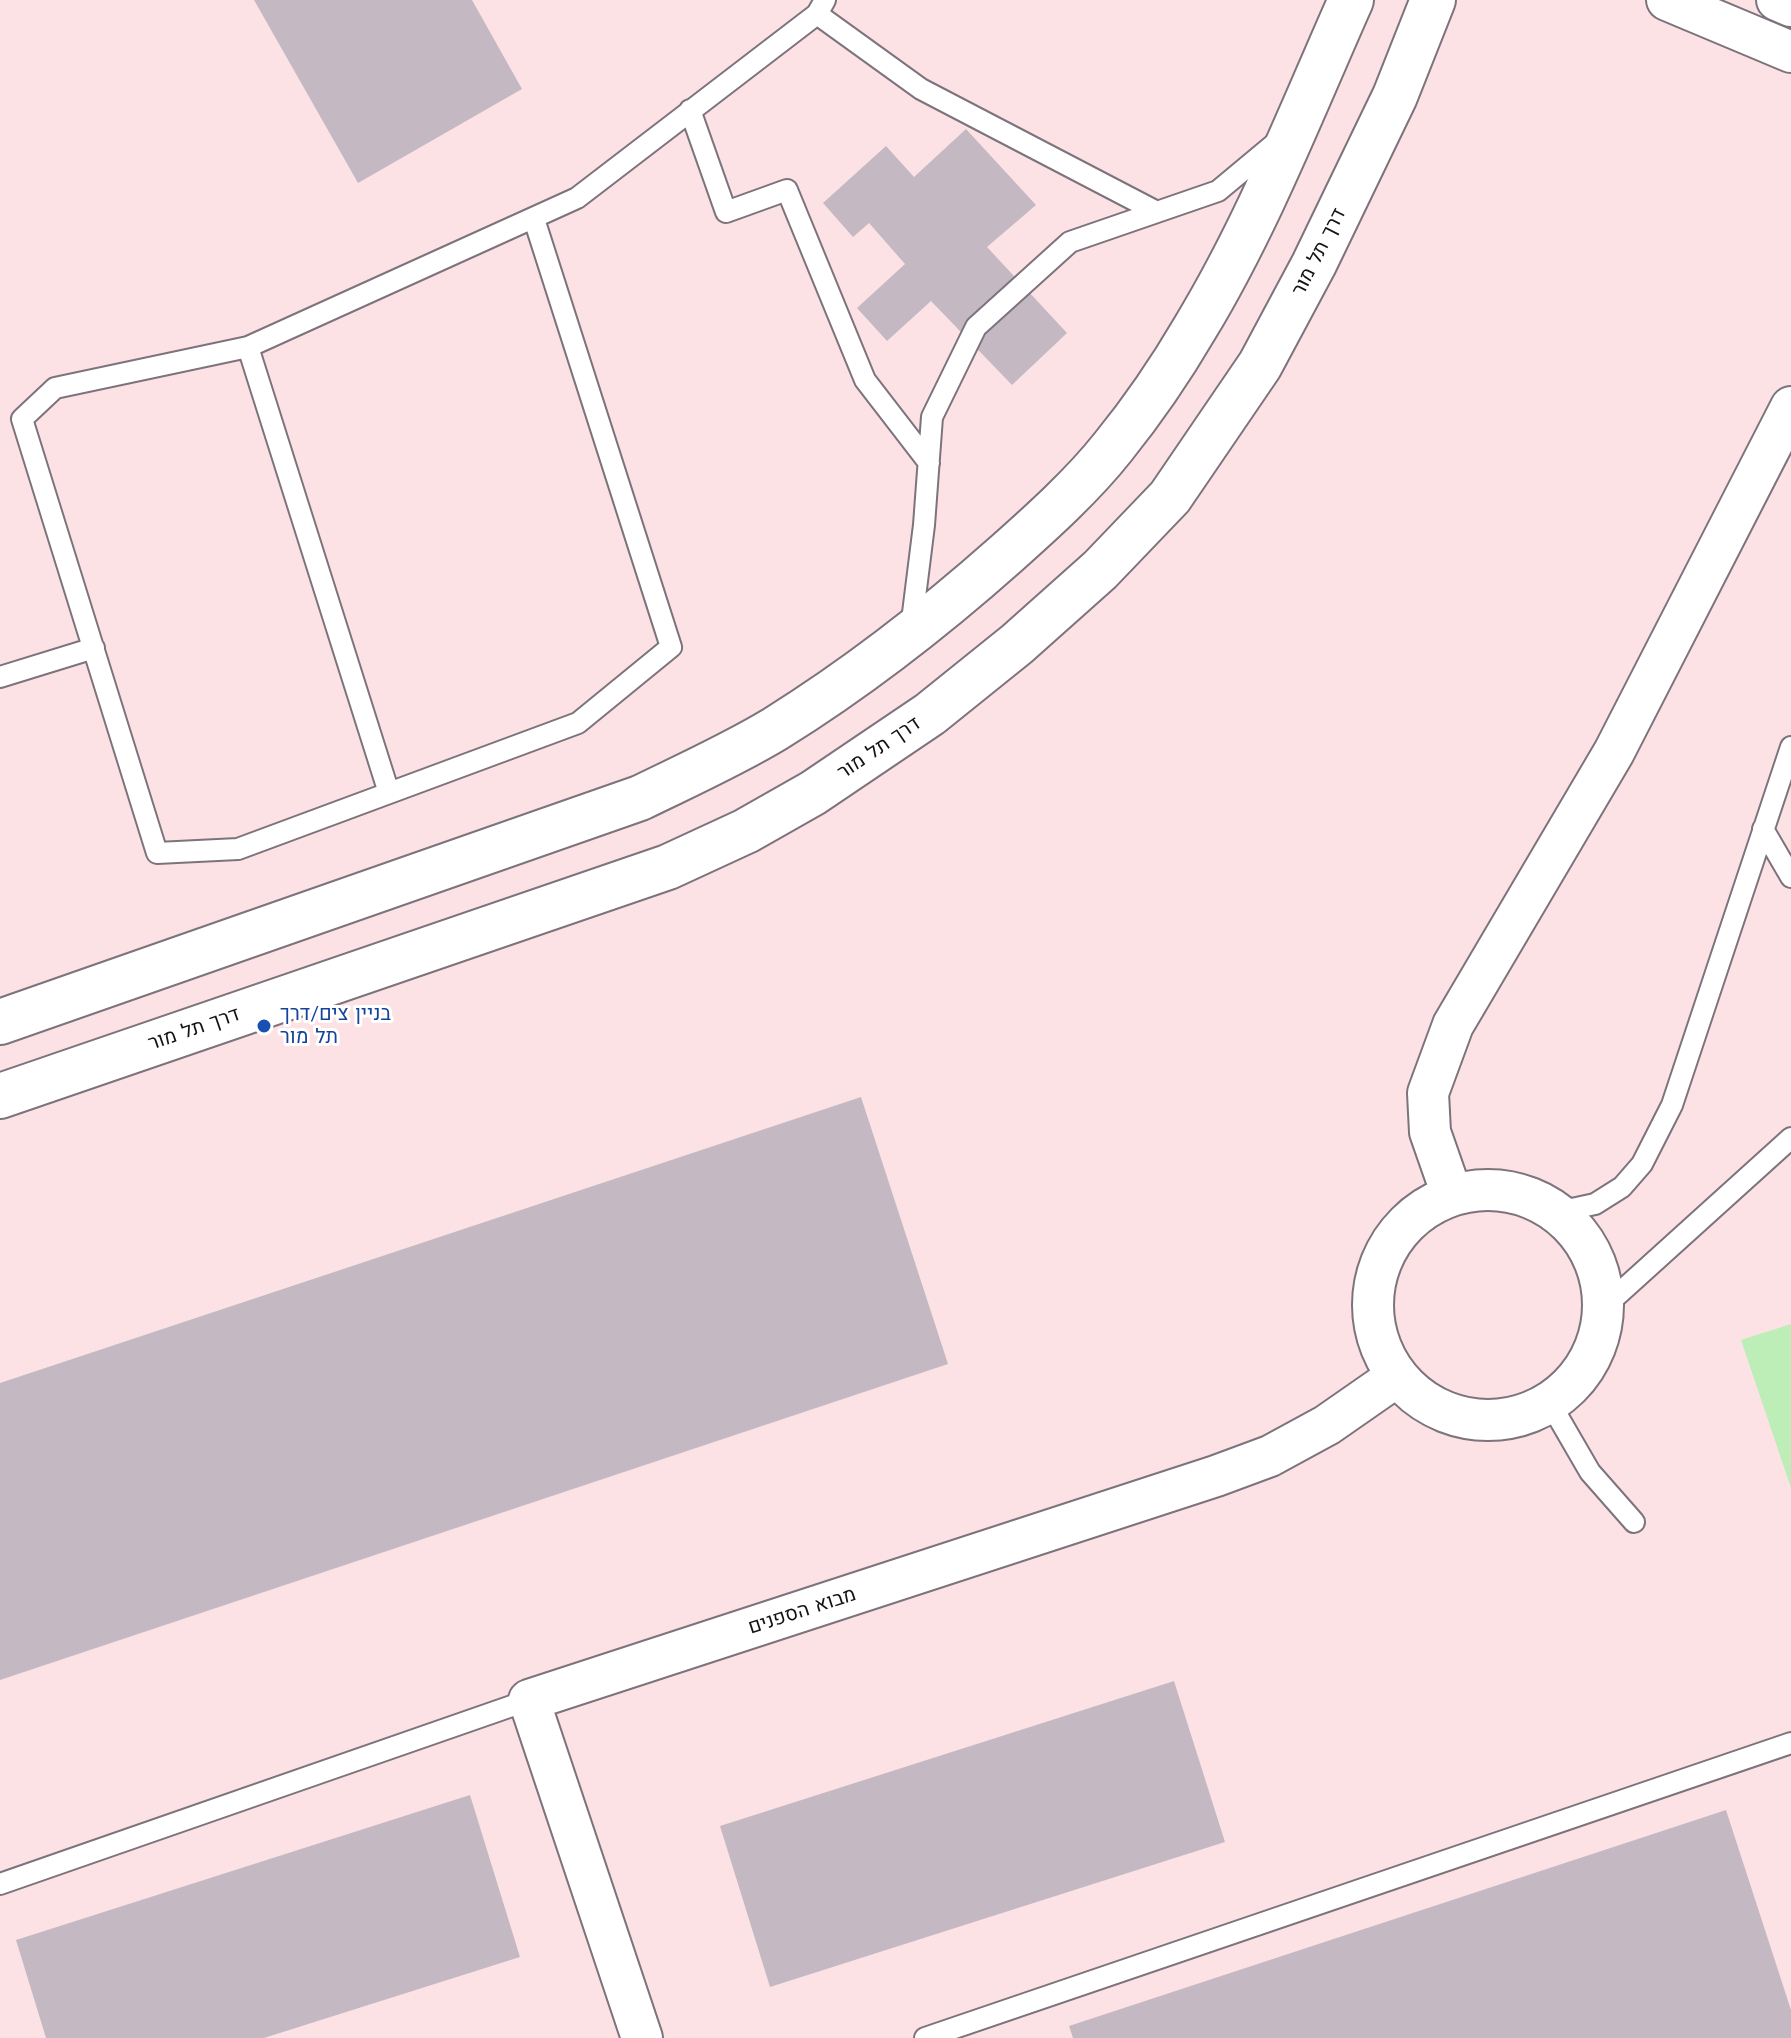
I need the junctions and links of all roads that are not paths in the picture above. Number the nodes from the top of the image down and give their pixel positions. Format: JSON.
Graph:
{"nodes":[{"id":1,"x":1667,"y":0,"type":"edge"},
{"id":2,"x":1777,"y":0,"type":"edge"},
{"id":3,"x":1437,"y":6,"type":"edge"},
{"id":4,"x":1791,"y":6,"type":"edge"},
{"id":5,"x":821,"y":7,"type":"edge"},
{"id":6,"x":1345,"y":7,"type":"edge"},
{"id":7,"x":1791,"y":52,"type":"edge"},
{"id":8,"x":690,"y":110,"type":"junction"},
{"id":9,"x":1294,"y":128,"type":"junction"},
{"id":10,"x":1157,"y":212,"type":"junction"},
{"id":11,"x":534,"y":219,"type":"junction"},
{"id":12,"x":248,"y":347,"type":"junction"},
{"id":13,"x":1791,"y":407,"type":"edge"},
{"id":14,"x":929,"y":463,"type":"junction"},
{"id":15,"x":910,"y":633,"type":"junction"},
{"id":16,"x":94,"y":648,"type":"junction"},
{"id":17,"x":0,"y":677,"type":"edge"},
{"id":18,"x":1791,"y":747,"type":"edge"},
{"id":19,"x":389,"y":793,"type":"junction"},
{"id":20,"x":1763,"y":829,"type":"junction"},
{"id":21,"x":1791,"y":877,"type":"edge"},
{"id":22,"x":0,"y":1022,"type":"edge"},
{"id":23,"x":2,"y":1087,"type":"edge"},
{"id":24,"x":1791,"y":1138,"type":"edge"},
{"id":25,"x":1452,"y":1195,"type":"junction"},
{"id":26,"x":1558,"y":1212,"type":"junction"},
{"id":27,"x":1604,"y":1307,"type":"junction"},
{"id":28,"x":1396,"y":1377,"type":"junction"},
{"id":29,"x":1550,"y":1403,"type":"junction"},
{"id":30,"x":1634,"y":1522,"type":"dead end"},
{"id":31,"x":529,"y":1700,"type":"junction"},
{"id":32,"x":1791,"y":1743,"type":"edge"},
{"id":33,"x":0,"y":1884,"type":"edge"},
{"id":34,"x":642,"y":2038,"type":"edge"},
{"id":35,"x":925,"y":2038,"type":"edge"}],
"edges":[{"from":1,"to":7,"type":"street"},
{"from":2,"to":4,"type":"street"},
{"from":3,"to":23,"type":"street","name":"דרך תל מור"},
{"from":5,"to":8,"type":"lane"},
{"from":5,"to":10,"type":"lane"},
{"from":6,"to":9,"type":"street"},
{"from":8,"to":11,"type":"lane"},
{"from":8,"to":14,"type":"lane"},
{"from":9,"to":10,"type":"lane"},
{"from":9,"to":15,"type":"street"},
{"from":10,"to":14,"type":"lane"},
{"from":11,"to":12,"type":"lane"},
{"from":11,"to":19,"type":"lane"},
{"from":12,"to":16,"type":"lane"},
{"from":12,"to":19,"type":"lane"},
{"from":13,"to":25,"type":"street"},
{"from":14,"to":15,"type":"lane"},
{"from":15,"to":22,"type":"street"},
{"from":16,"to":17,"type":"lane"},
{"from":16,"to":19,"type":"lane"},
{"from":18,"to":20,"type":"lane"},
{"from":20,"to":21,"type":"lane"},
{"from":20,"to":26,"type":"lane"},
{"from":24,"to":27,"type":"lane"},
{"from":25,"to":26,"type":"street"},
{"from":25,"to":28,"type":"street"},
{"from":26,"to":27,"type":"street"},
{"from":27,"to":29,"type":"street"},
{"from":28,"to":29,"type":"street"},
{"from":28,"to":31,"type":"street","name":"מבוא הספנים"},
{"from":29,"to":30,"type":"lane"},
{"from":31,"to":33,"type":"lane"},
{"from":31,"to":34,"type":"street"},
{"from":32,"to":35,"type":"lane"}]}
